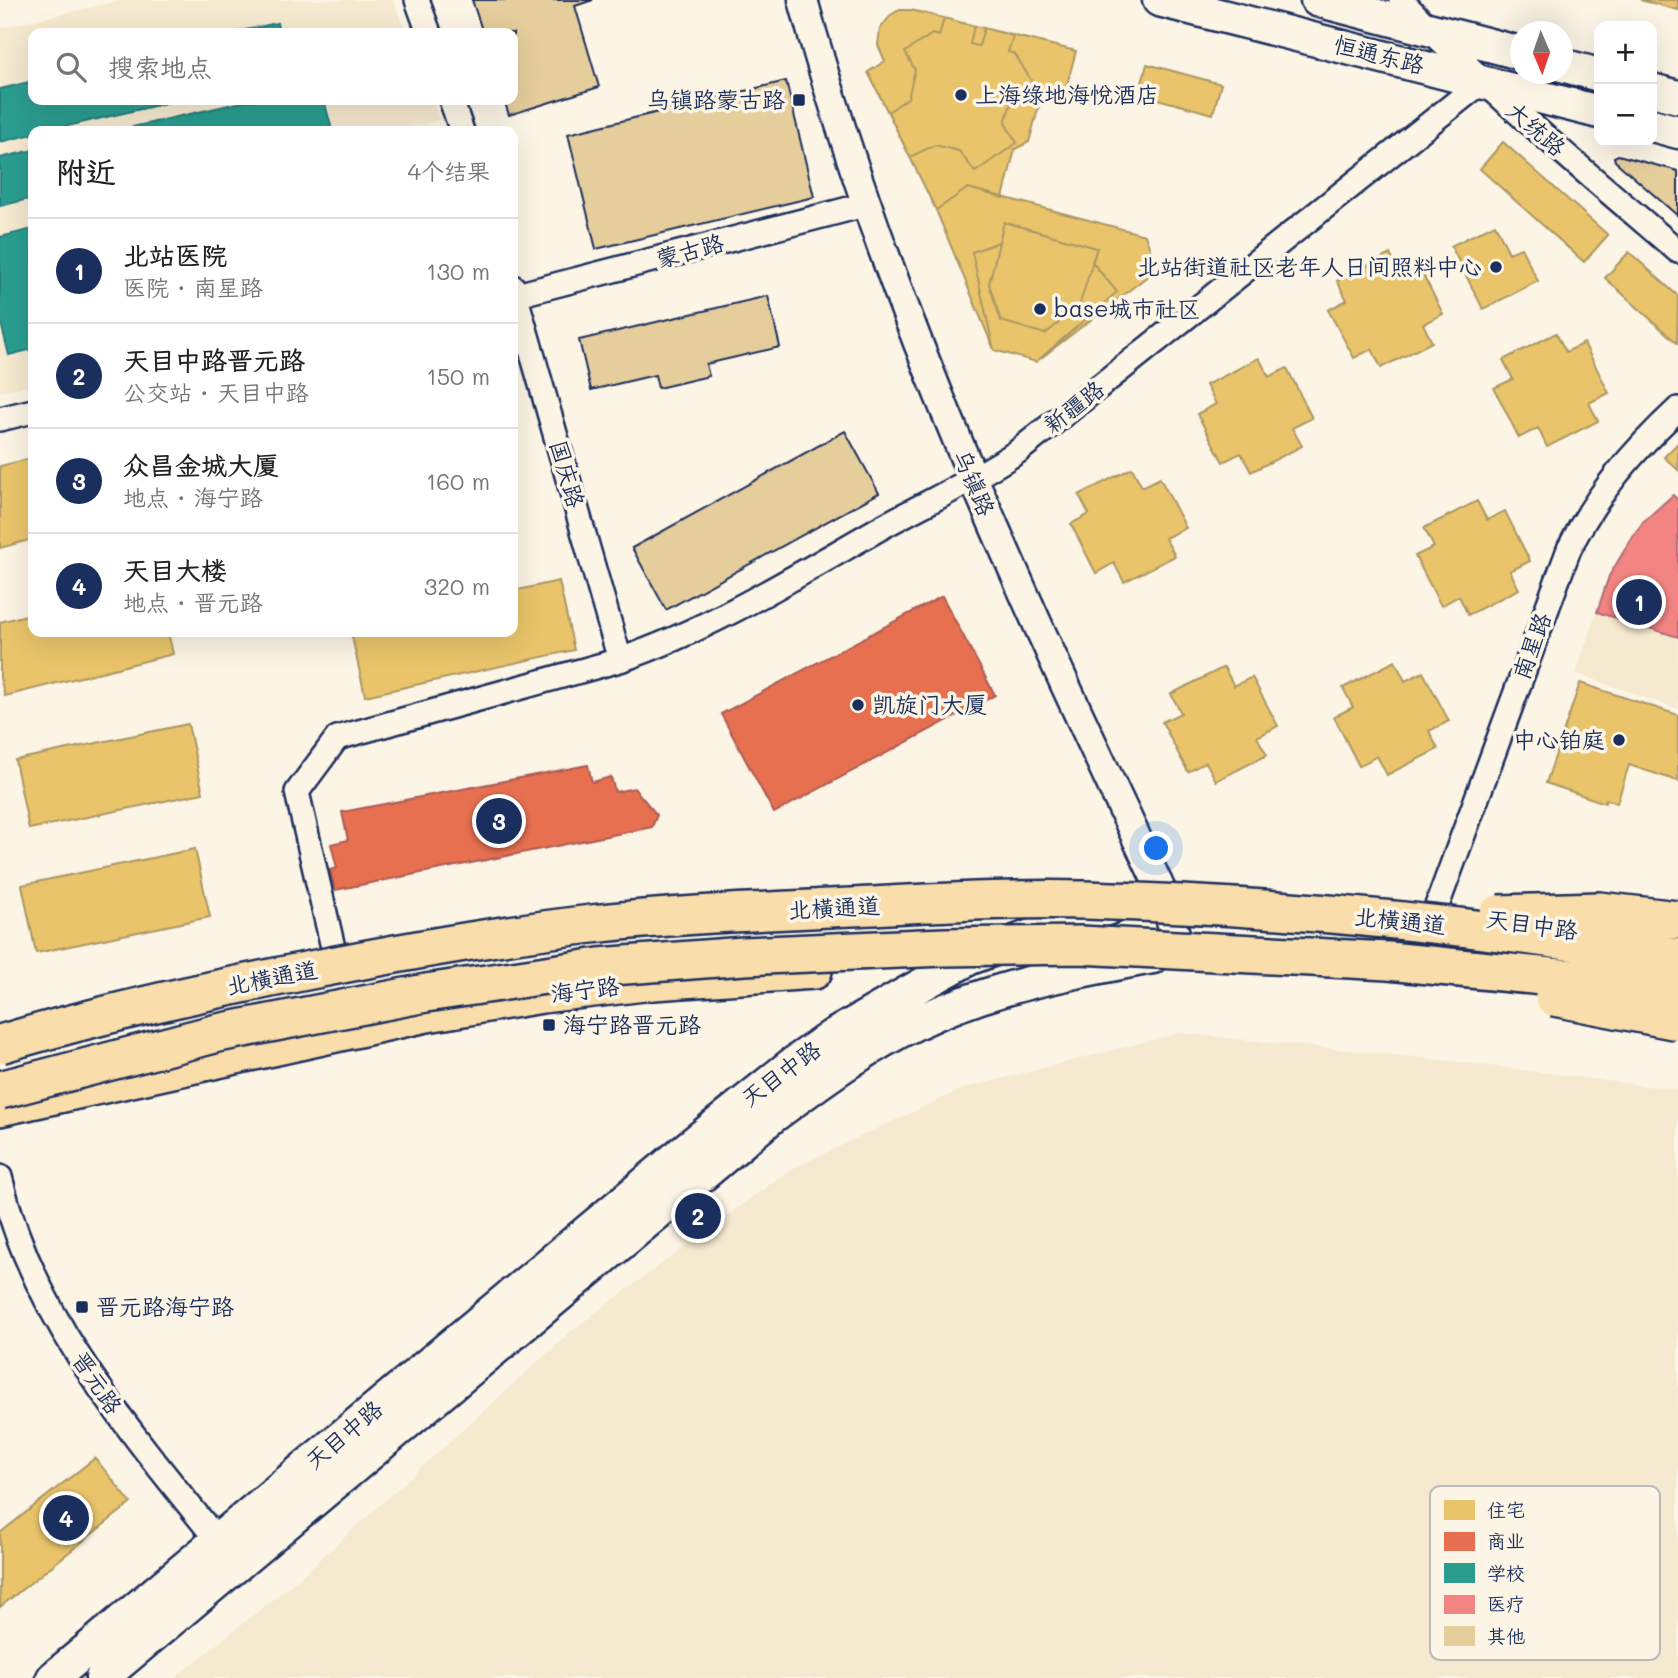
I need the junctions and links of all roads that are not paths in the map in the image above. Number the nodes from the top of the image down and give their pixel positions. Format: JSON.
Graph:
{"nodes":[{"id":1,"x":417,"y":0,"type":"edge"},
{"id":2,"x":803,"y":0,"type":"edge"},
{"id":3,"x":1159,"y":0,"type":"edge"},
{"id":4,"x":1317,"y":0,"type":"edge"},
{"id":5,"x":1401,"y":0,"type":"edge"},
{"id":6,"x":1426,"y":27,"type":"junction"},
{"id":7,"x":427,"y":28,"type":"edge"},
{"id":8,"x":1510,"y":50,"type":"edge"},
{"id":9,"x":1573,"y":68,"type":"edge"},
{"id":10,"x":1594,"y":74,"type":"edge"},
{"id":11,"x":1483,"y":81,"type":"junction"},
{"id":12,"x":1657,"y":91,"type":"edge"},
{"id":13,"x":1678,"y":97,"type":"edge"},
{"id":14,"x":454,"y":105,"type":"edge"},
{"id":15,"x":1594,"y":111,"type":"edge"},
{"id":16,"x":460,"y":126,"type":"edge"},
{"id":17,"x":1657,"y":126,"type":"edge"},
{"id":18,"x":1678,"y":132,"type":"edge"},
{"id":19,"x":868,"y":204,"type":"junction"},
{"id":20,"x":1678,"y":251,"type":"edge"},
{"id":21,"x":518,"y":292,"type":"edge"},
{"id":22,"x":518,"y":307,"type":"edge"},
{"id":23,"x":1678,"y":409,"type":"edge"},
{"id":24,"x":28,"y":412,"type":"edge"},
{"id":25,"x":0,"y":419,"type":"edge"},
{"id":26,"x":973,"y":479,"type":"junction"},
{"id":27,"x":620,"y":660,"type":"junction"},
{"id":28,"x":1161,"y":890,"type":"junction"},
{"id":29,"x":1435,"y":911,"type":"junction"},
{"id":30,"x":1388,"y":918,"type":"junction"},
{"id":31,"x":1678,"y":920,"type":"edge"},
{"id":32,"x":1678,"y":947,"type":"edge"},
{"id":33,"x":334,"y":952,"type":"junction"},
{"id":34,"x":1181,"y":952,"type":"junction"},
{"id":35,"x":1678,"y":958,"type":"edge"},
{"id":36,"x":1388,"y":961,"type":"junction"},
{"id":37,"x":957,"y":965,"type":"junction"},
{"id":38,"x":1678,"y":994,"type":"edge"},
{"id":39,"x":1678,"y":1007,"type":"edge"},
{"id":40,"x":1678,"y":1021,"type":"edge"},
{"id":41,"x":0,"y":1030,"type":"edge"},
{"id":42,"x":0,"y":1044,"type":"edge"},
{"id":43,"x":0,"y":1090,"type":"edge"},
{"id":44,"x":0,"y":1108,"type":"edge"},
{"id":45,"x":0,"y":1177,"type":"edge"},
{"id":46,"x":228,"y":1553,"type":"junction"},
{"id":47,"x":52,"y":1678,"type":"edge"},
{"id":48,"x":102,"y":1678,"type":"edge"}],
"edges":[{"from":1,"to":7,"type":"street"},
{"from":2,"to":19,"type":"street","name":"乌镇路"},
{"from":3,"to":11,"type":"main road","name":"恒通东路"},
{"from":4,"to":6,"type":"main road","name":"恒通东路"},
{"from":5,"to":6,"type":"street","name":"大统路"},
{"from":6,"to":8,"type":"main road","name":"恒通东路"},
{"from":6,"to":11,"type":"street","name":"大统路"},
{"from":9,"to":10,"type":"main road"},
{"from":11,"to":15,"type":"main road","name":"恒通东路"},
{"from":11,"to":20,"type":"street","name":"大统路"},
{"from":11,"to":26,"type":"street","name":"新疆路"},
{"from":12,"to":13,"type":"main road"},
{"from":14,"to":16,"type":"street"},
{"from":17,"to":18,"type":"main road"},
{"from":19,"to":21,"type":"street","name":"蒙古路"},
{"from":19,"to":26,"type":"street","name":"乌镇路"},
{"from":22,"to":27,"type":"street","name":"国庆路"},
{"from":23,"to":29,"type":"street","name":"南星路"},
{"from":24,"to":25,"type":"street"},
{"from":26,"to":27,"type":"street","name":"新疆路"},
{"from":26,"to":28,"type":"street","name":"乌镇路"},
{"from":27,"to":33,"type":"street","name":"新疆路"},
{"from":28,"to":29,"type":"main road","name":"天目中路"},
{"from":28,"to":33,"type":"main road"},
{"from":28,"to":34,"type":"street","name":"乌镇路"},
{"from":28,"to":37,"type":"main road","name":"天目中路"},
{"from":29,"to":32,"type":"main road","name":"天目中路"},
{"from":30,"to":31,"type":"highway","bridge":true},
{"from":30,"to":35,"type":"highway","name":"北横通道","bridge":true},
{"from":30,"to":42,"type":"highway","name":"北横通道","bridge":true},
{"from":33,"to":41,"type":"main road"},
{"from":34,"to":37,"type":"main road","name":"海宁路"},
{"from":34,"to":39,"type":"main road","name":"天目中路"},
{"from":34,"to":46,"type":"main road","name":"天目中路"},
{"from":36,"to":38,"type":"highway","name":"北横通道","bridge":true},
{"from":36,"to":40,"type":"highway","bridge":true},
{"from":36,"to":43,"type":"highway","name":"北横通道","bridge":true},
{"from":37,"to":44,"type":"main road","name":"海宁路"},
{"from":37,"to":46,"type":"main road","name":"天目中路"},
{"from":45,"to":46,"type":"street","name":"晋元路"},
{"from":46,"to":47,"type":"main road","name":"天目中路"},
{"from":46,"to":48,"type":"main road","name":"天目中路"}]}
